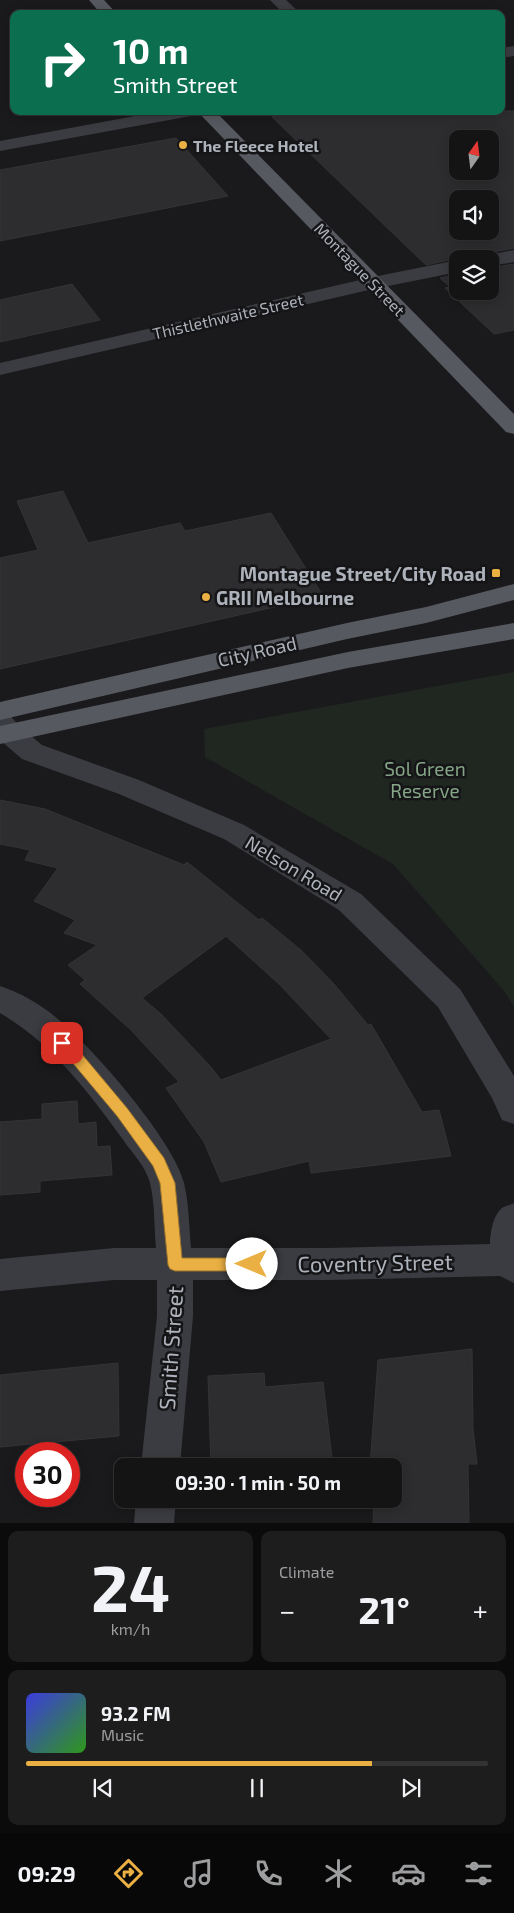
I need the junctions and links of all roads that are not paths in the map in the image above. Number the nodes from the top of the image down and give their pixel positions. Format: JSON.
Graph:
{"nodes":[{"id":1,"x":96,"y":0,"type":"edge"},
{"id":2,"x":277,"y":0,"type":"edge"},
{"id":3,"x":106,"y":10,"type":"edge"},
{"id":4,"x":289,"y":10,"type":"edge"},
{"id":5,"x":169,"y":115,"type":"edge"},
{"id":6,"x":209,"y":115,"type":"edge"},
{"id":7,"x":0,"y":146,"type":"edge"},
{"id":8,"x":514,"y":256,"type":"edge"},
{"id":9,"x":499,"y":258,"type":"edge"},
{"id":10,"x":449,"y":268,"type":"edge"},
{"id":11,"x":373,"y":283,"type":"junction"},
{"id":12,"x":0,"y":369,"type":"edge"},
{"id":13,"x":514,"y":426,"type":"edge"},
{"id":14,"x":514,"y":592,"type":"edge"},
{"id":15,"x":514,"y":631,"type":"edge"},
{"id":16,"x":2,"y":725,"type":"edge"},
{"id":17,"x":0,"y":998,"type":"edge"},
{"id":18,"x":514,"y":1110,"type":"edge"},
{"id":19,"x":514,"y":1219,"type":"edge"},
{"id":20,"x":512,"y":1263,"type":"edge"},
{"id":21,"x":175,"y":1265,"type":"junction"},
{"id":22,"x":0,"y":1275,"type":"edge"},
{"id":23,"x":161,"y":1458,"type":"edge"},
{"id":24,"x":155,"y":1508,"type":"edge"},
{"id":25,"x":154,"y":1523,"type":"edge"}],
"edges":[{"from":1,"to":3,"type":"main road"},
{"from":2,"to":4,"type":"street"},
{"from":5,"to":7,"type":"street"},
{"from":6,"to":11,"type":"main road","name":"Montague Street"},
{"from":8,"to":9,"type":"street"},
{"from":10,"to":11,"type":"street","name":"Thistlethwaite Street"},
{"from":11,"to":12,"type":"street","name":"Thistlethwaite Street"},
{"from":11,"to":13,"type":"main road","name":"Montague Street"},
{"from":14,"to":16,"type":"main road","name":"City Road"},
{"from":15,"to":16,"type":"main road","name":"City Road"},
{"from":16,"to":18,"type":"street","name":"Nelson Road"},
{"from":17,"to":21,"type":"street","name":"Smith Street"},
{"from":19,"to":20,"type":"street"},
{"from":20,"to":21,"type":"street","name":"Coventry Street"},
{"from":21,"to":22,"type":"street","name":"Coventry Street"},
{"from":21,"to":23,"type":"street","name":"Smith Street"},
{"from":24,"to":25,"type":"street"}]}
